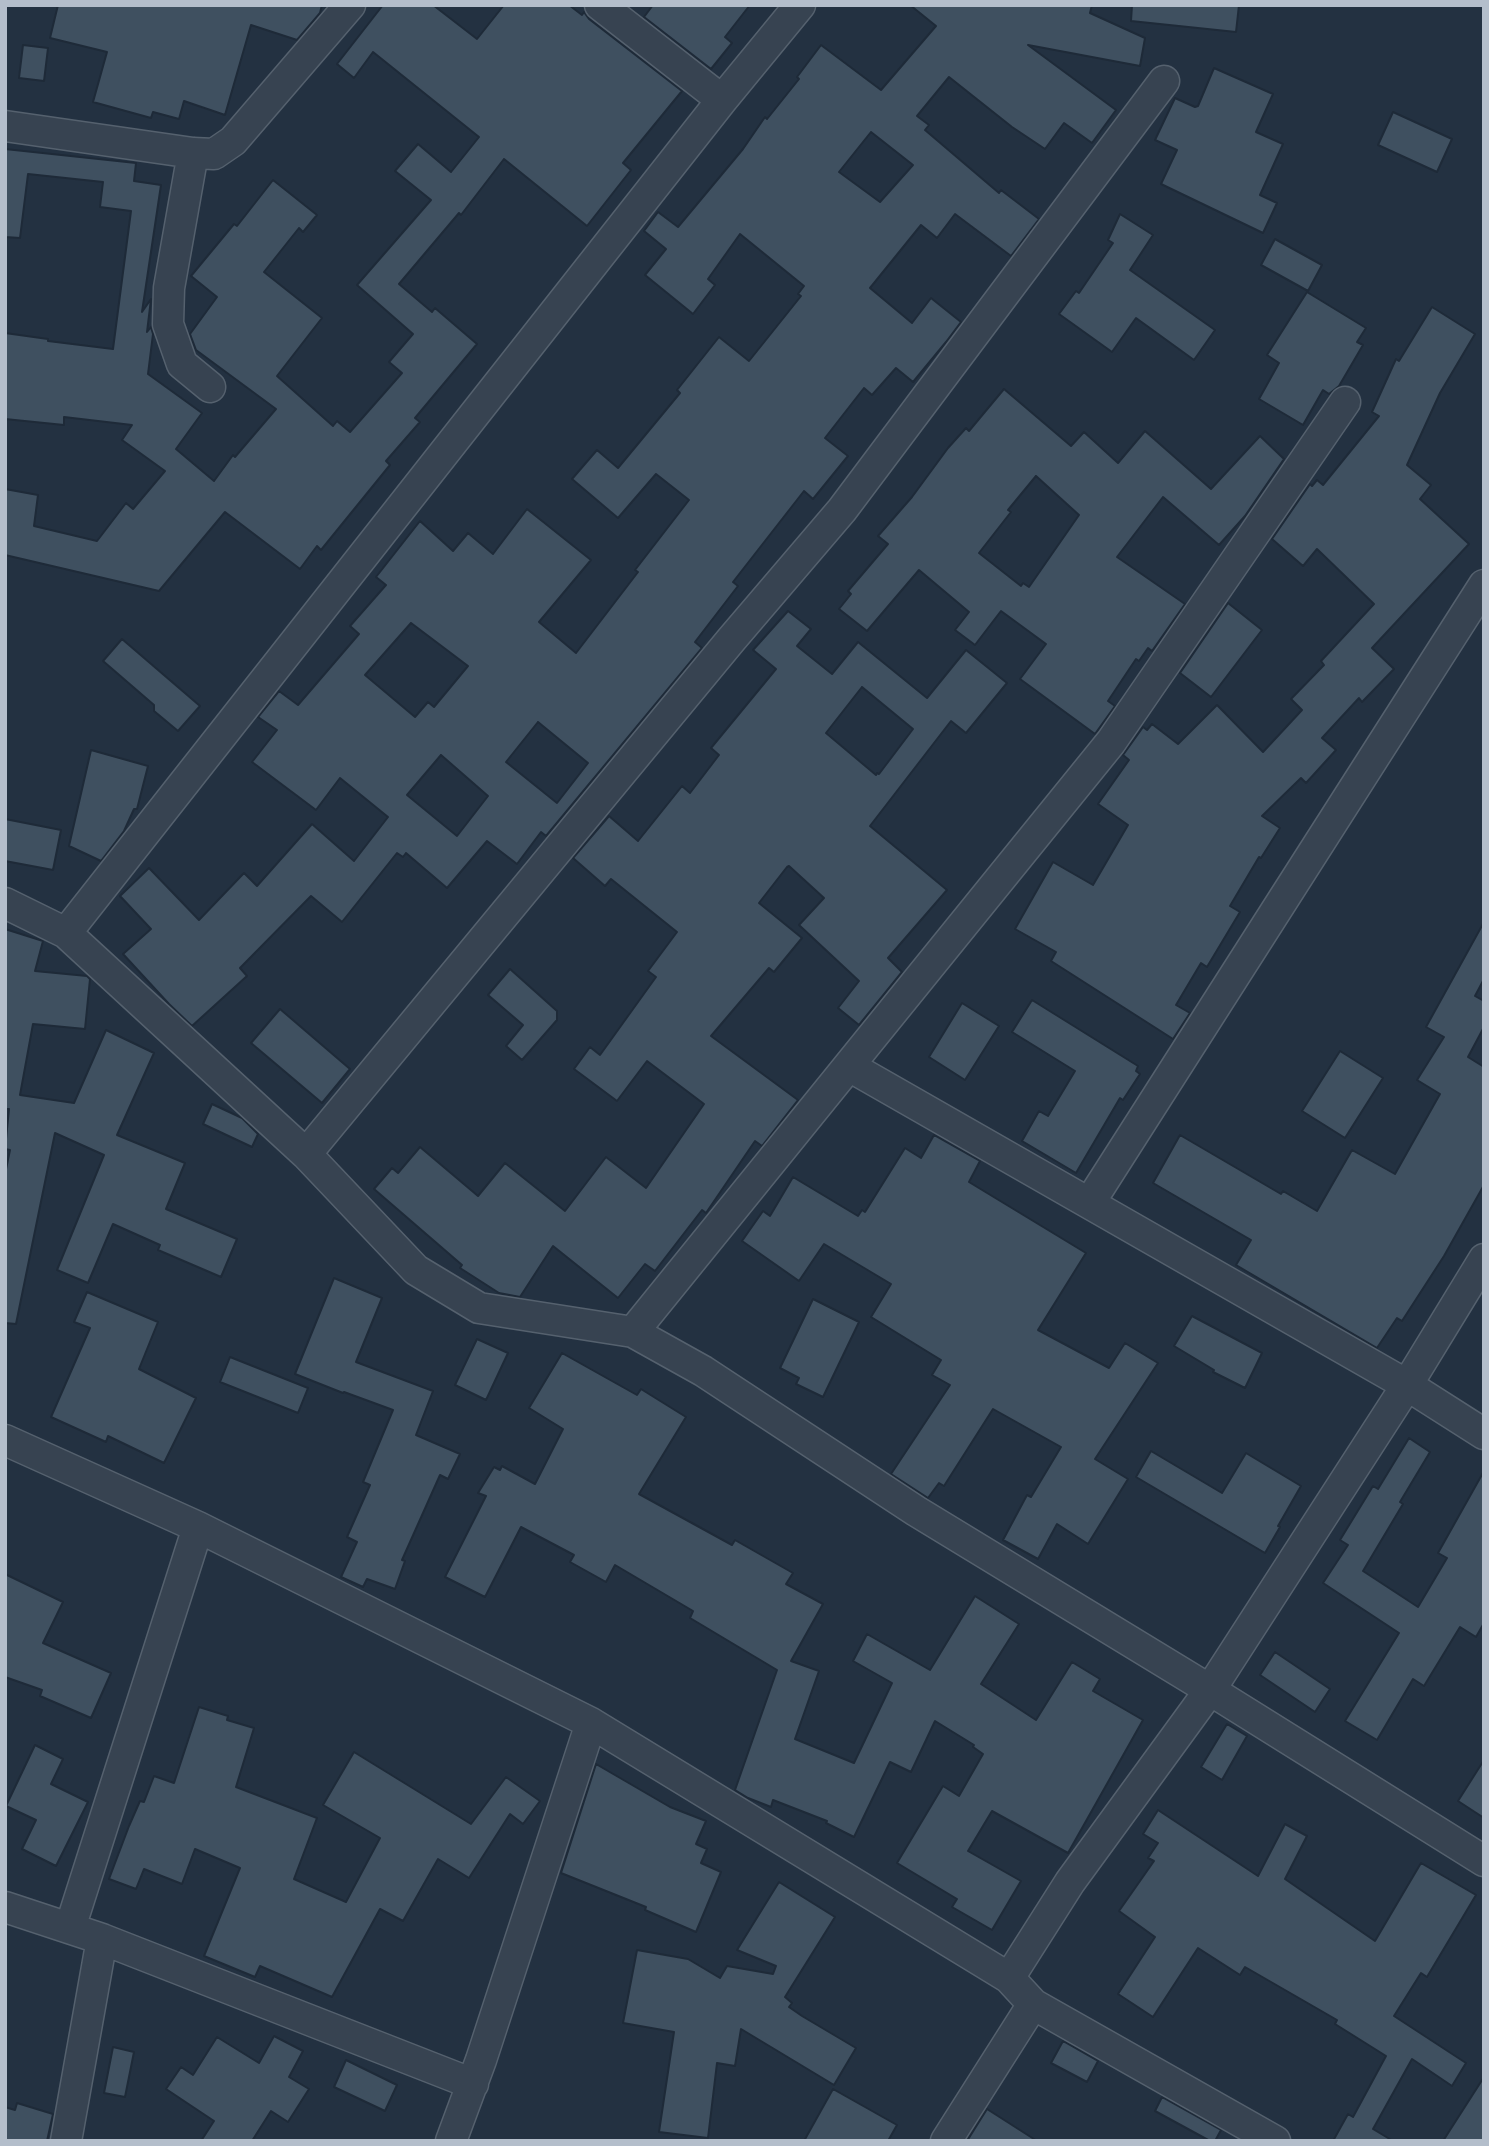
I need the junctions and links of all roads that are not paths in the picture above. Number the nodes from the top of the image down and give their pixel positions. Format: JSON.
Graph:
{"nodes":[{"id":1,"x":350,"y":5,"type":"edge"},
{"id":2,"x":600,"y":5,"type":"edge"},
{"id":3,"x":800,"y":5,"type":"edge"},
{"id":4,"x":1164,"y":81,"type":"dead end"},
{"id":5,"x":722,"y":100,"type":"junction"},
{"id":6,"x":5,"y":127,"type":"edge"},
{"id":7,"x":193,"y":153,"type":"junction"},
{"id":8,"x":210,"y":387,"type":"dead end"},
{"id":9,"x":1345,"y":402,"type":"dead end"},
{"id":10,"x":1484,"y":585,"type":"edge"},
{"id":11,"x":5,"y":904,"type":"edge"},
{"id":12,"x":66,"y":933,"type":"junction"},
{"id":13,"x":849,"y":1066,"type":"junction"},
{"id":14,"x":306,"y":1154,"type":"junction"},
{"id":15,"x":1090,"y":1202,"type":"junction"},
{"id":16,"x":1484,"y":1259,"type":"edge"},
{"id":17,"x":633,"y":1332,"type":"junction"},
{"id":18,"x":1407,"y":1385,"type":"junction"},
{"id":19,"x":1484,"y":1434,"type":"edge"},
{"id":20,"x":5,"y":1440,"type":"edge"},
{"id":21,"x":198,"y":1527,"type":"junction"},
{"id":22,"x":1210,"y":1690,"type":"junction"},
{"id":23,"x":591,"y":1723,"type":"junction"},
{"id":24,"x":1484,"y":1861,"type":"edge"},
{"id":25,"x":5,"y":1907,"type":"edge"},
{"id":26,"x":70,"y":1928,"type":"junction"},
{"id":27,"x":102,"y":1939,"type":"junction"},
{"id":28,"x":1009,"y":1978,"type":"junction"},
{"id":29,"x":1033,"y":2004,"type":"junction"},
{"id":30,"x":472,"y":2084,"type":"junction"},
{"id":31,"x":66,"y":2141,"type":"edge"},
{"id":32,"x":451,"y":2141,"type":"edge"},
{"id":33,"x":946,"y":2141,"type":"edge"},
{"id":34,"x":1275,"y":2141,"type":"edge"}],
"edges":[{"from":1,"to":7,"type":"street"},
{"from":2,"to":5,"type":"street"},
{"from":3,"to":5,"type":"street"},
{"from":4,"to":14,"type":"street"},
{"from":5,"to":12,"type":"street"},
{"from":6,"to":7,"type":"street"},
{"from":7,"to":8,"type":"street"},
{"from":9,"to":13,"type":"street"},
{"from":10,"to":15,"type":"street"},
{"from":11,"to":12,"type":"street"},
{"from":12,"to":14,"type":"street"},
{"from":13,"to":15,"type":"street"},
{"from":13,"to":17,"type":"street"},
{"from":14,"to":17,"type":"street"},
{"from":15,"to":18,"type":"street"},
{"from":16,"to":18,"type":"street"},
{"from":17,"to":22,"type":"street"},
{"from":18,"to":19,"type":"street"},
{"from":18,"to":22,"type":"street"},
{"from":20,"to":21,"type":"street"},
{"from":21,"to":23,"type":"street"},
{"from":21,"to":26,"type":"street"},
{"from":22,"to":24,"type":"street"},
{"from":22,"to":28,"type":"street"},
{"from":23,"to":28,"type":"street"},
{"from":23,"to":30,"type":"street"},
{"from":25,"to":26,"type":"street"},
{"from":26,"to":27,"type":"street"},
{"from":27,"to":30,"type":"street"},
{"from":27,"to":31,"type":"street"},
{"from":28,"to":29,"type":"street"},
{"from":29,"to":33,"type":"street"},
{"from":29,"to":34,"type":"street"},
{"from":30,"to":32,"type":"street"}]}
